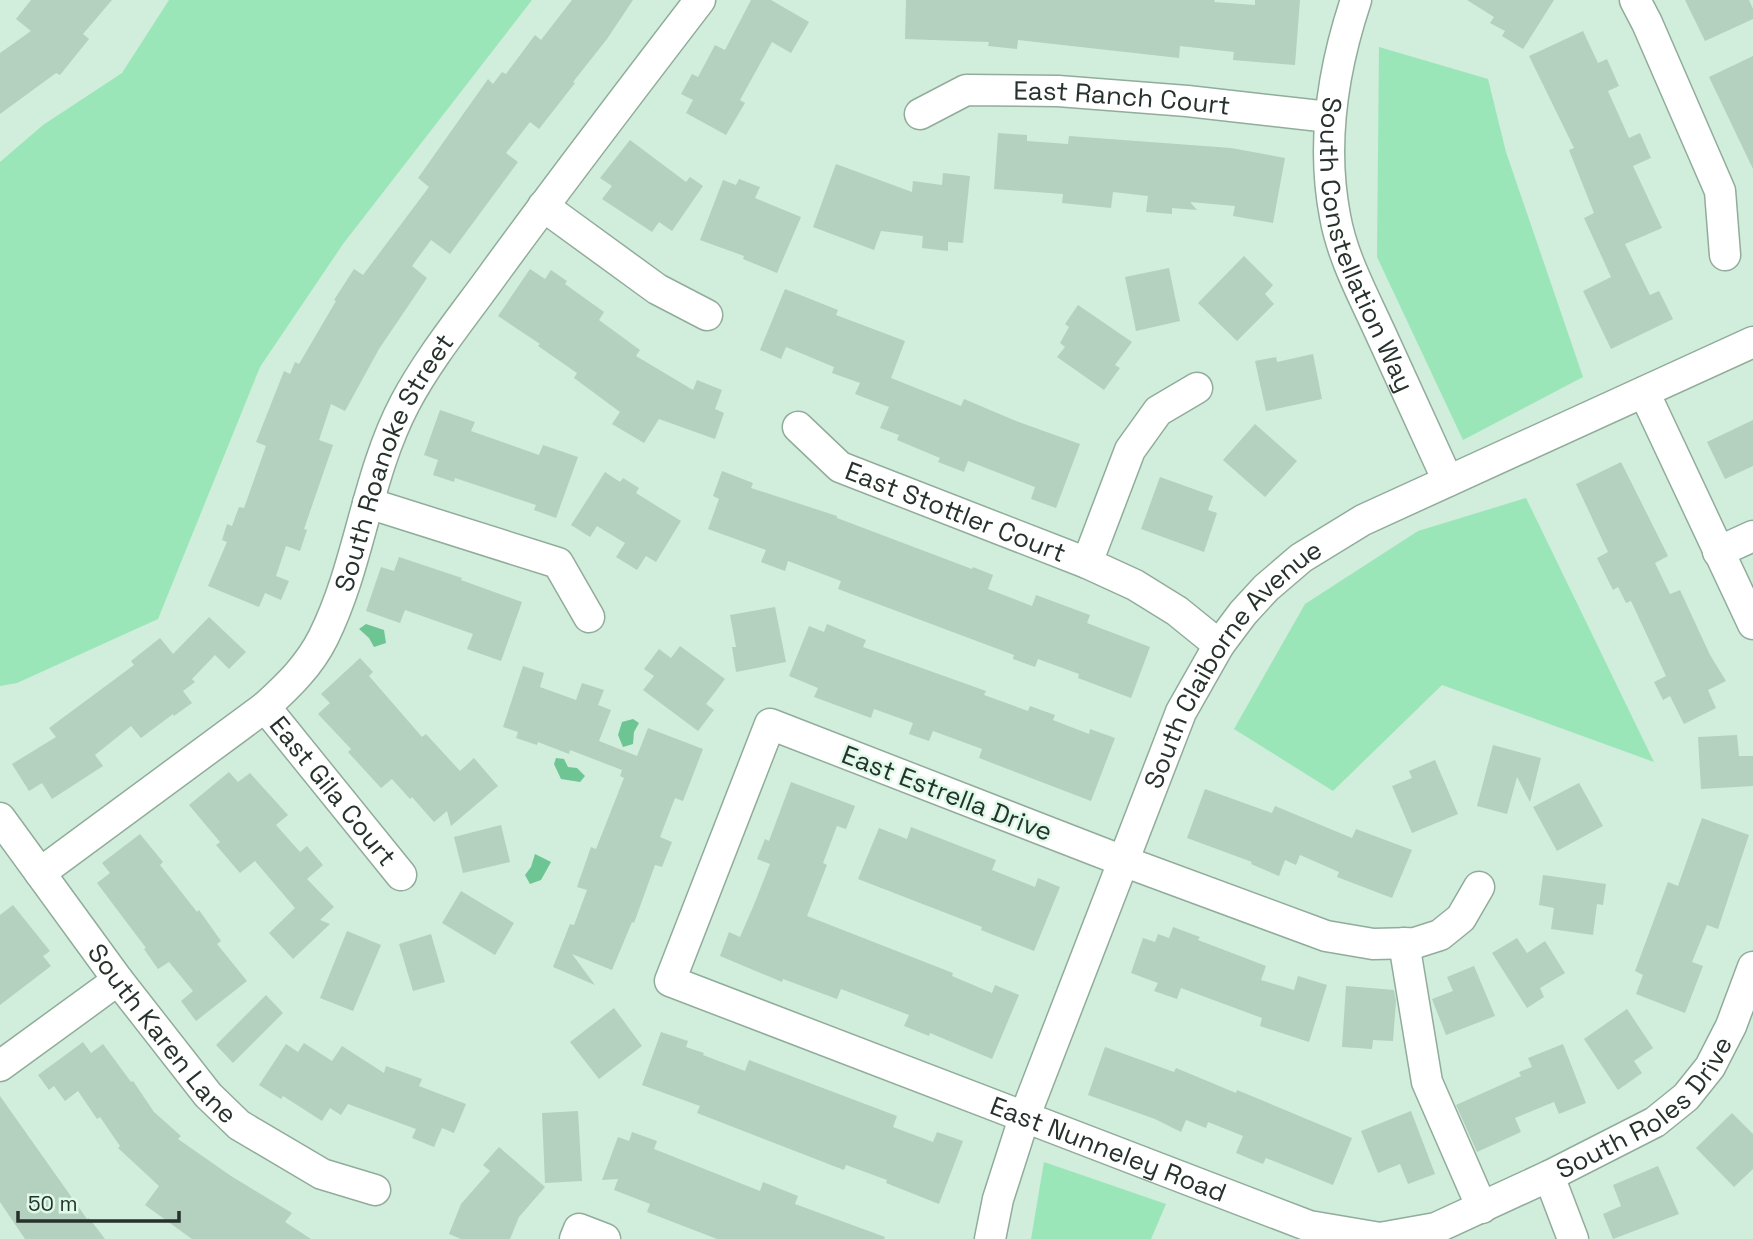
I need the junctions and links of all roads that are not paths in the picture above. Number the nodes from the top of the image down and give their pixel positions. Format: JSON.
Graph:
{"nodes":[{"id":1,"x":700,"y":0,"type":"edge"},
{"id":2,"x":1356,"y":0,"type":"edge"},
{"id":3,"x":1635,"y":0,"type":"edge"},
{"id":4,"x":920,"y":114,"type":"dead end"},
{"id":5,"x":1329,"y":117,"type":"junction"},
{"id":6,"x":543,"y":206,"type":"junction"},
{"id":7,"x":1725,"y":255,"type":"dead end"},
{"id":8,"x":707,"y":315,"type":"dead end"},
{"id":9,"x":1753,"y":342,"type":"edge"},
{"id":10,"x":1197,"y":388,"type":"dead end"},
{"id":11,"x":1644,"y":392,"type":"junction"},
{"id":12,"x":798,"y":427,"type":"dead end"},
{"id":13,"x":1448,"y":481,"type":"junction"},
{"id":14,"x":368,"y":503,"type":"junction"},
{"id":15,"x":1753,"y":536,"type":"edge"},
{"id":16,"x":1718,"y":552,"type":"junction"},
{"id":17,"x":1087,"y":563,"type":"junction"},
{"id":18,"x":589,"y":617,"type":"dead end"},
{"id":19,"x":1753,"y":624,"type":"edge"},
{"id":20,"x":1219,"y":645,"type":"junction"},
{"id":21,"x":265,"y":707,"type":"junction"},
{"id":22,"x":0,"y":818,"type":"edge"},
{"id":23,"x":1123,"y":861,"type":"junction"},
{"id":24,"x":40,"y":873,"type":"junction"},
{"id":25,"x":401,"y":875,"type":"dead end"},
{"id":26,"x":1479,"y":887,"type":"dead end"},
{"id":27,"x":1404,"y":943,"type":"junction"},
{"id":28,"x":1753,"y":967,"type":"edge"},
{"id":29,"x":118,"y":979,"type":"junction"},
{"id":30,"x":670,"y":981,"type":"joint"},
{"id":31,"x":0,"y":1066,"type":"edge"},
{"id":32,"x":1024,"y":1118,"type":"junction"},
{"id":33,"x":1549,"y":1176,"type":"junction"},
{"id":34,"x":375,"y":1190,"type":"dead end"},
{"id":35,"x":1482,"y":1208,"type":"junction"},
{"id":36,"x":1307,"y":1233,"type":"edge"},
{"id":37,"x":990,"y":1239,"type":"edge"},
{"id":38,"x":1573,"y":1239,"type":"edge"}],
"edges":[{"from":1,"to":6,"type":"street","name":"South Roanoke Street"},
{"from":2,"to":5,"type":"street","name":"South Constellation Way"},
{"from":3,"to":7,"type":"street"},
{"from":4,"to":5,"type":"street","name":"East Ranch Court"},
{"from":5,"to":13,"type":"street","name":"South Constellation Way"},
{"from":6,"to":8,"type":"street"},
{"from":6,"to":14,"type":"street","name":"South Roanoke Street"},
{"from":9,"to":11,"type":"street","name":"South Claiborne Avenue"},
{"from":10,"to":17,"type":"street"},
{"from":11,"to":13,"type":"street","name":"South Claiborne Avenue"},
{"from":11,"to":16,"type":"street"},
{"from":12,"to":17,"type":"street","name":"East Stottler Court"},
{"from":13,"to":20,"type":"street","name":"South Claiborne Avenue"},
{"from":14,"to":18,"type":"street"},
{"from":14,"to":21,"type":"street","name":"South Roanoke Street"},
{"from":15,"to":16,"type":"street"},
{"from":16,"to":19,"type":"street"},
{"from":17,"to":20,"type":"street","name":"East Stottler Court"},
{"from":20,"to":23,"type":"street","name":"South Claiborne Avenue"},
{"from":21,"to":24,"type":"street","name":"South Roanoke Street"},
{"from":21,"to":25,"type":"street","name":"East Gila Court"},
{"from":22,"to":24,"type":"street","name":"South Karen Lane"},
{"from":23,"to":27,"type":"street","name":"East Estrella Drive"},
{"from":23,"to":30,"type":"street","name":"East Estrella Drive"},
{"from":23,"to":32,"type":"street","name":"South Claiborne Avenue"},
{"from":24,"to":29,"type":"street","name":"South Karen Lane"},
{"from":26,"to":27,"type":"street","name":"East Estrella Drive"},
{"from":27,"to":35,"type":"street"},
{"from":28,"to":33,"type":"street","name":"South Roles Drive"},
{"from":29,"to":31,"type":"street"},
{"from":29,"to":34,"type":"street","name":"South Karen Lane"},
{"from":30,"to":32,"type":"street","name":"East Nunneley Road"},
{"from":32,"to":36,"type":"street","name":"East Nunneley Road"},
{"from":32,"to":37,"type":"street","name":"South Claiborne Avenue"},
{"from":33,"to":35,"type":"street","name":"East Nunneley Road"},
{"from":33,"to":38,"type":"street","name":"South Roles Drive"},
{"from":35,"to":36,"type":"street","name":"East Nunneley Road"}]}
